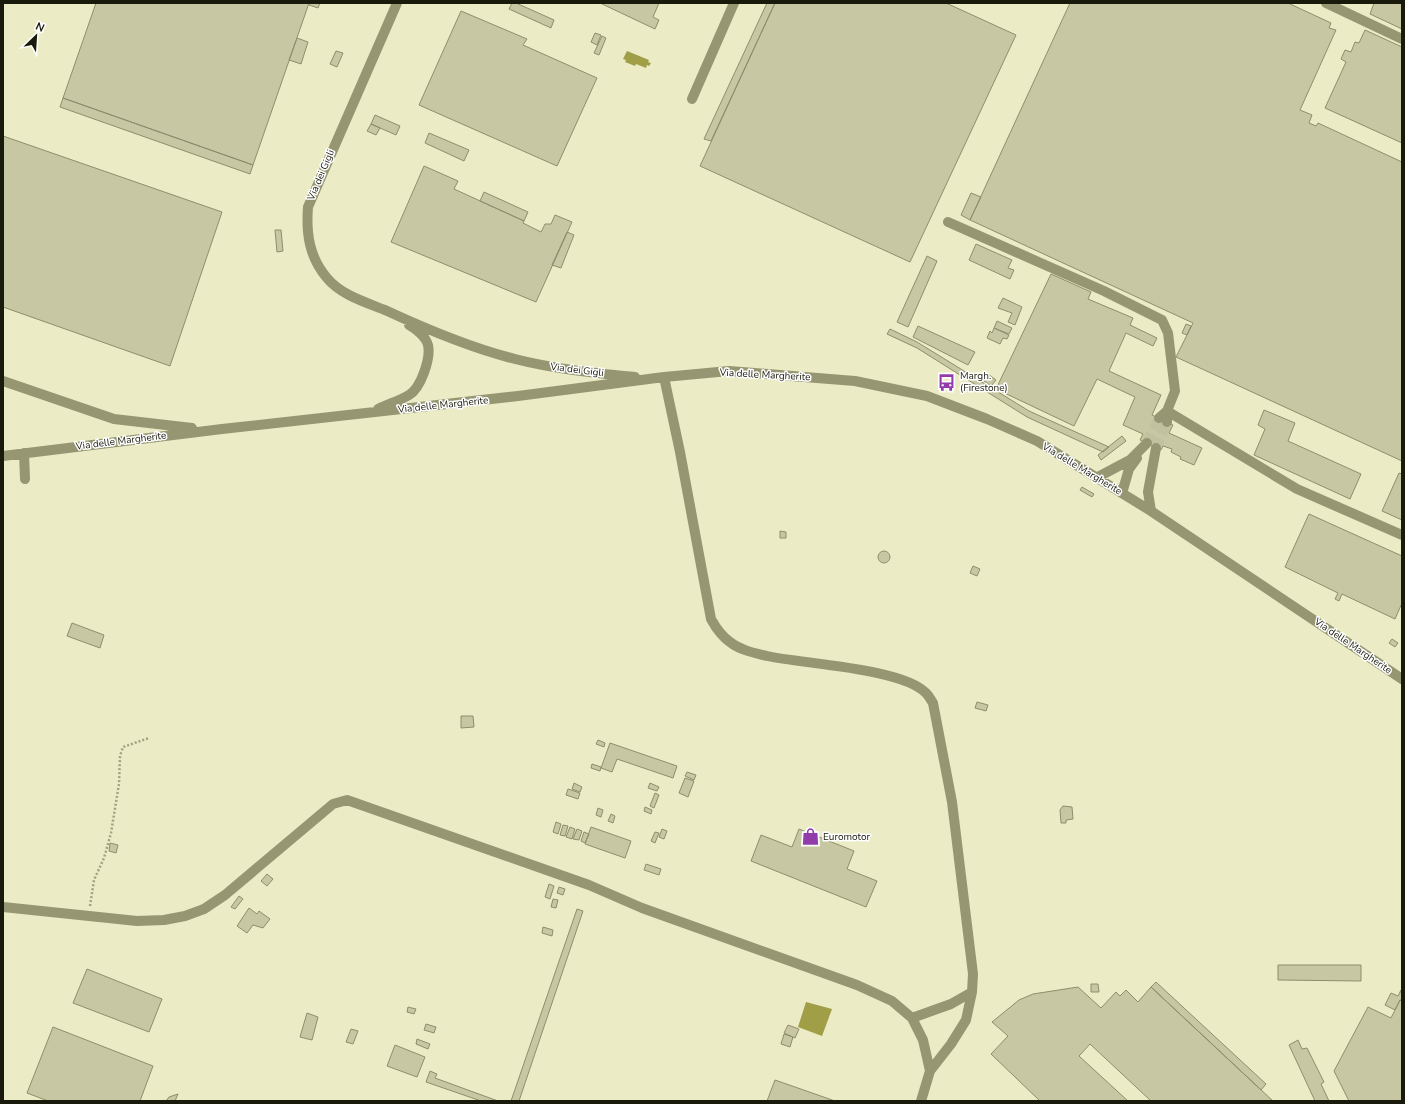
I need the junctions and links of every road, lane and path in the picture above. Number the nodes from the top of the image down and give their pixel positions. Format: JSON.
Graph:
{"nodes":[{"id":1,"x":397,"y":3,"type":"edge"},
{"id":2,"x":734,"y":3,"type":"edge"},
{"id":3,"x":1326,"y":3,"type":"edge"},
{"id":4,"x":1402,"y":39,"type":"edge"},
{"id":5,"x":692,"y":99,"type":"dead end"},
{"id":6,"x":948,"y":222,"type":"dead end"},
{"id":7,"x":394,"y":315,"type":"junction"},
{"id":8,"x":664,"y":377,"type":"junction"},
{"id":9,"x":649,"y":379,"type":"junction"},
{"id":10,"x":3,"y":381,"type":"edge"},
{"id":11,"x":373,"y":412,"type":"junction"},
{"id":12,"x":222,"y":429,"type":"junction"},
{"id":13,"x":1152,"y":445,"type":"junction"},
{"id":14,"x":24,"y":453,"type":"junction"},
{"id":15,"x":3,"y":456,"type":"edge"},
{"id":16,"x":1096,"y":478,"type":"junction"},
{"id":17,"x":25,"y":479,"type":"dead end"},
{"id":18,"x":1122,"y":493,"type":"junction"},
{"id":19,"x":1151,"y":511,"type":"junction"},
{"id":20,"x":1402,"y":535,"type":"edge"},
{"id":21,"x":1402,"y":679,"type":"edge"},
{"id":22,"x":149,"y":738,"type":"dead end"},
{"id":23,"x":3,"y":907,"type":"edge"},
{"id":24,"x":88,"y":916,"type":"junction"},
{"id":25,"x":972,"y":992,"type":"junction"},
{"id":26,"x":912,"y":1018,"type":"junction"},
{"id":27,"x":930,"y":1070,"type":"junction"},
{"id":28,"x":921,"y":1101,"type":"edge"}],
"edges":[{"from":1,"to":7,"type":"street","name":"Via dei Gigli"},
{"from":2,"to":5,"type":"street"},
{"from":3,"to":4,"type":"street"},
{"from":6,"to":20,"type":"street"},
{"from":7,"to":9,"type":"street","name":"Via dei Gigli"},
{"from":7,"to":11,"type":"street","name":"Via dei Gigli"},
{"from":8,"to":9,"type":"street","name":"Via delle Margherite"},
{"from":8,"to":16,"type":"street","name":"Via delle Margherite"},
{"from":8,"to":25,"type":"street"},
{"from":9,"to":11,"type":"street","name":"Via delle Margherite"},
{"from":10,"to":12,"type":"street"},
{"from":11,"to":12,"type":"street","name":"Via delle Margherite"},
{"from":12,"to":14,"type":"street","name":"Via delle Margherite"},
{"from":13,"to":16,"type":"street"},
{"from":13,"to":18,"type":"street"},
{"from":13,"to":19,"type":"street"},
{"from":14,"to":15,"type":"street","name":"Via delle Margherite"},
{"from":14,"to":17,"type":"street"},
{"from":16,"to":18,"type":"street","name":"Via delle Margherite"},
{"from":18,"to":19,"type":"street","name":"Via delle Margherite"},
{"from":19,"to":21,"type":"street","name":"Via delle Margherite"},
{"from":22,"to":24,"type":"path"},
{"from":23,"to":24,"type":"street"},
{"from":24,"to":26,"type":"street"},
{"from":25,"to":26,"type":"street"},
{"from":25,"to":27,"type":"street"},
{"from":26,"to":27,"type":"street"},
{"from":27,"to":28,"type":"street"}]}
